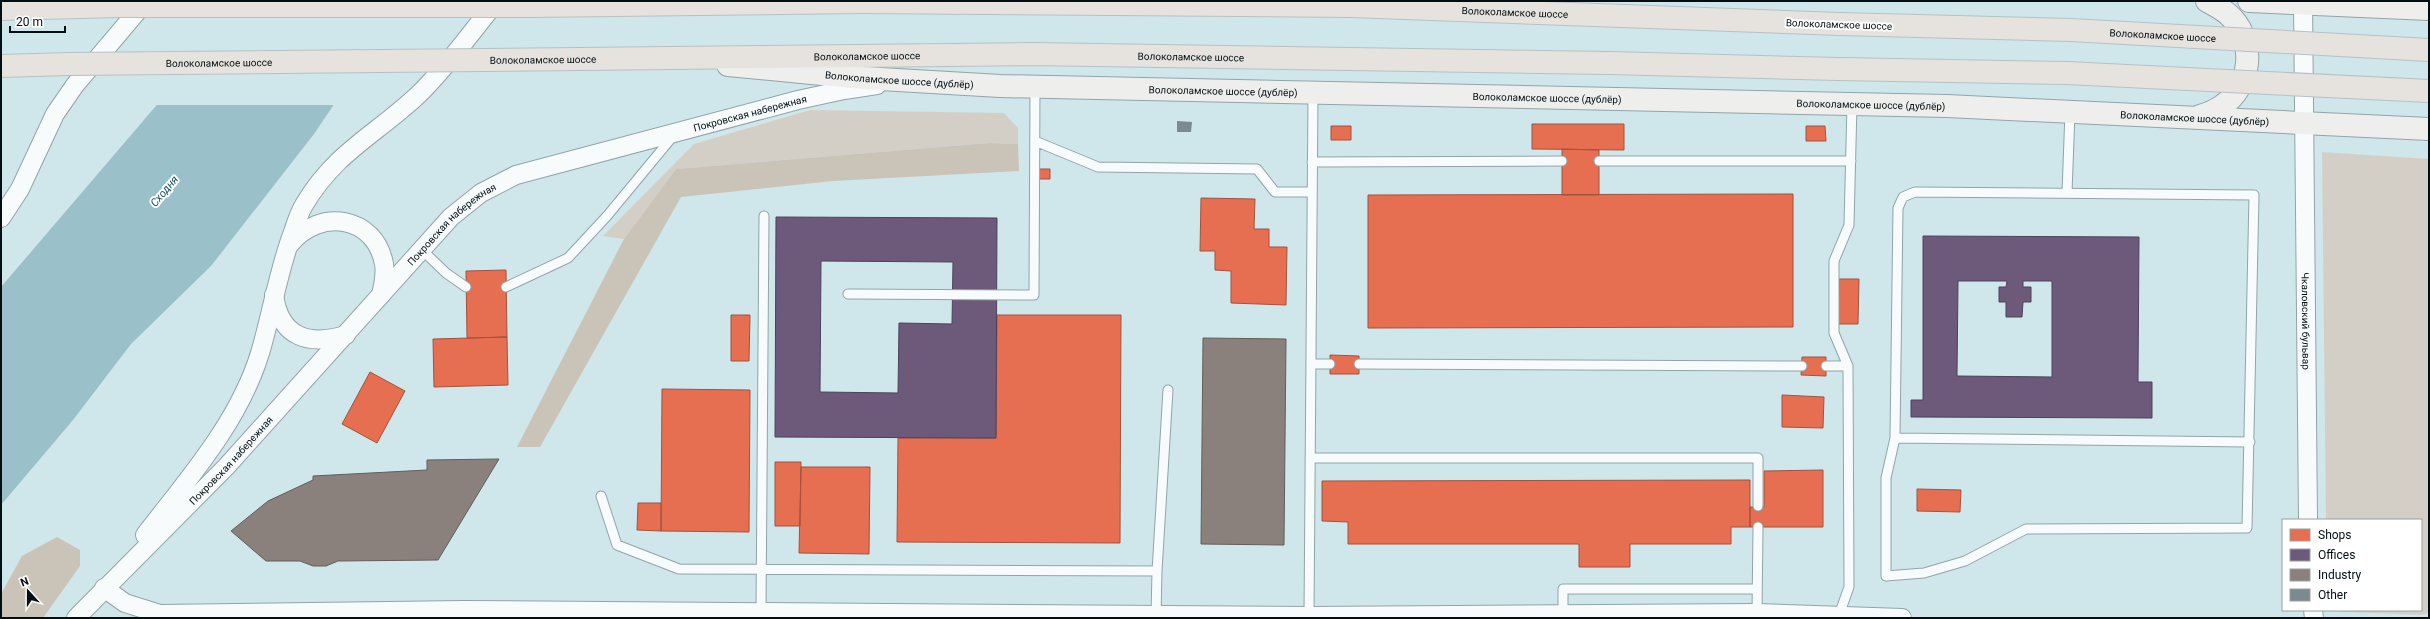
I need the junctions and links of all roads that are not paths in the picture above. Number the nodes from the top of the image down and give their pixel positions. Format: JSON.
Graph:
{"nodes":[{"id":1,"x":146,"y":1,"type":"edge"},
{"id":2,"x":497,"y":1,"type":"edge"},
{"id":3,"x":1417,"y":1,"type":"edge"},
{"id":4,"x":2207,"y":1,"type":"edge"},
{"id":5,"x":2249,"y":1,"type":"edge"},
{"id":6,"x":2303,"y":2,"type":"edge"},
{"id":7,"x":1165,"y":3,"type":"edge"},
{"id":8,"x":66,"y":4,"type":"edge"},
{"id":9,"x":1351,"y":6,"type":"junction"},
{"id":10,"x":1,"y":9,"type":"edge"},
{"id":11,"x":2429,"y":9,"type":"edge"},
{"id":12,"x":2429,"y":50,"type":"edge"},
{"id":13,"x":665,"y":58,"type":"junction"},
{"id":14,"x":1,"y":66,"type":"edge"},
{"id":15,"x":926,"y":81,"type":"junction"},
{"id":16,"x":1035,"y":87,"type":"junction"},
{"id":17,"x":2429,"y":91,"type":"edge"},
{"id":18,"x":1312,"y":93,"type":"junction"},
{"id":19,"x":1852,"y":104,"type":"junction"},
{"id":20,"x":2070,"y":112,"type":"junction"},
{"id":21,"x":2197,"y":118,"type":"junction"},
{"id":22,"x":2304,"y":123,"type":"junction"},
{"id":23,"x":2429,"y":129,"type":"edge"},
{"id":24,"x":676,"y":132,"type":"junction"},
{"id":25,"x":1034,"y":141,"type":"junction"},
{"id":26,"x":1562,"y":161,"type":"dead end"},
{"id":27,"x":1599,"y":161,"type":"dead end"},
{"id":28,"x":1850,"y":161,"type":"junction"},
{"id":29,"x":1312,"y":162,"type":"junction"},
{"id":30,"x":1312,"y":192,"type":"junction"},
{"id":31,"x":2067,"y":193,"type":"junction"},
{"id":32,"x":764,"y":216,"type":"dead end"},
{"id":33,"x":1,"y":218,"type":"edge"},
{"id":34,"x":287,"y":248,"type":"junction"},
{"id":35,"x":422,"y":250,"type":"junction"},
{"id":36,"x":466,"y":287,"type":"dead end"},
{"id":37,"x":506,"y":287,"type":"dead end"},
{"id":38,"x":274,"y":294,"type":"junction"},
{"id":39,"x":848,"y":294,"type":"dead end"},
{"id":40,"x":381,"y":295,"type":"junction"},
{"id":41,"x":346,"y":335,"type":"junction"},
{"id":42,"x":1311,"y":364,"type":"junction"},
{"id":43,"x":1330,"y":364,"type":"dead end"},
{"id":44,"x":1359,"y":364,"type":"dead end"},
{"id":45,"x":1802,"y":366,"type":"dead end"},
{"id":46,"x":1826,"y":366,"type":"dead end"},
{"id":47,"x":1848,"y":366,"type":"junction"},
{"id":48,"x":1168,"y":390,"type":"dead end"},
{"id":49,"x":1895,"y":438,"type":"junction"},
{"id":50,"x":2250,"y":442,"type":"junction"},
{"id":51,"x":1310,"y":458,"type":"junction"},
{"id":52,"x":601,"y":496,"type":"dead end"},
{"id":53,"x":1758,"y":506,"type":"dead end"},
{"id":54,"x":2308,"y":519,"type":"edge"},
{"id":55,"x":1758,"y":527,"type":"dead end"},
{"id":56,"x":762,"y":569,"type":"junction"},
{"id":57,"x":1157,"y":571,"type":"junction"},
{"id":58,"x":104,"y":588,"type":"junction"},
{"id":59,"x":1757,"y":589,"type":"junction"},
{"id":60,"x":761,"y":611,"type":"junction"},
{"id":61,"x":1757,"y":613,"type":"junction"},
{"id":62,"x":465,"y":614,"type":"edge"},
{"id":63,"x":863,"y":615,"type":"edge"},
{"id":64,"x":1563,"y":615,"type":"junction"},
{"id":65,"x":1839,"y":615,"type":"junction"},
{"id":66,"x":1156,"y":616,"type":"junction"},
{"id":67,"x":1309,"y":616,"type":"junction"},
{"id":68,"x":1790,"y":616,"type":"edge"},
{"id":69,"x":76,"y":618,"type":"edge"},
{"id":70,"x":1902,"y":618,"type":"edge"}],
"edges":[{"from":1,"to":33,"type":"street"},
{"from":2,"to":34,"type":"street","name":"Покровская набережная"},
{"from":3,"to":9,"type":"street"},
{"from":4,"to":21,"type":"street"},
{"from":5,"to":6,"type":"street"},
{"from":6,"to":11,"type":"street"},
{"from":6,"to":22,"type":"street","name":"Чкаловский бульвар"},
{"from":7,"to":8,"type":"main road","name":"Волоколамское шоссе","bridge":true},
{"from":7,"to":9,"type":"main road","name":"Волоколамское шоссе"},
{"from":8,"to":10,"type":"main road","name":"Волоколамское шоссе"},
{"from":9,"to":12,"type":"main road","name":"Волоколамское шоссе","bridge":true},
{"from":13,"to":14,"type":"main road","name":"Волоколамское шоссе","bridge":true},
{"from":13,"to":15,"type":"street","name":"Волоколамское шоссе (дублёр)"},
{"from":13,"to":17,"type":"main road","name":"Волоколамское шоссе","bridge":true},
{"from":15,"to":16,"type":"street","name":"Волоколамское шоссе (дублёр)"},
{"from":15,"to":24,"type":"street","name":"Покровская набережная"},
{"from":16,"to":18,"type":"street","name":"Волоколамское шоссе (дублёр)"},
{"from":16,"to":25,"type":"lane"},
{"from":18,"to":19,"type":"street","name":"Волоколамское шоссе (дублёр)"},
{"from":18,"to":29,"type":"lane"},
{"from":19,"to":20,"type":"street","name":"Волоколамское шоссе (дублёр)"},
{"from":19,"to":28,"type":"lane"},
{"from":20,"to":21,"type":"street","name":"Волоколамское шоссе (дублёр)"},
{"from":20,"to":31,"type":"lane"},
{"from":21,"to":22,"type":"street","name":"Волоколамское шоссе (дублёр)"},
{"from":22,"to":23,"type":"street","name":"Волоколамское шоссе (дублёр)"},
{"from":22,"to":54,"type":"street","name":"Чкаловский бульвар"},
{"from":24,"to":35,"type":"street","name":"Покровская набережная"},
{"from":24,"to":37,"type":"lane"},
{"from":25,"to":30,"type":"lane"},
{"from":25,"to":39,"type":"lane"},
{"from":26,"to":29,"type":"lane"},
{"from":27,"to":28,"type":"lane"},
{"from":28,"to":47,"type":"lane"},
{"from":29,"to":30,"type":"lane"},
{"from":30,"to":42,"type":"lane"},
{"from":31,"to":49,"type":"lane"},
{"from":31,"to":50,"type":"lane"},
{"from":32,"to":56,"type":"lane"},
{"from":34,"to":38,"type":"street","name":"Покровская набережная"},
{"from":34,"to":40,"type":"street"},
{"from":35,"to":36,"type":"lane"},
{"from":35,"to":40,"type":"street","name":"Покровская набережная"},
{"from":38,"to":41,"type":"street"},
{"from":38,"to":58,"type":"street","name":"Покровская набережная"},
{"from":40,"to":41,"type":"street","name":"Покровская набережная"},
{"from":41,"to":58,"type":"street","name":"Покровская набережная"},
{"from":42,"to":43,"type":"lane"},
{"from":42,"to":51,"type":"lane"},
{"from":44,"to":45,"type":"lane"},
{"from":46,"to":47,"type":"lane"},
{"from":47,"to":65,"type":"lane"},
{"from":48,"to":57,"type":"lane"},
{"from":49,"to":50,"type":"lane"},
{"from":49,"to":50,"type":"lane"},
{"from":51,"to":53,"type":"lane"},
{"from":51,"to":67,"type":"lane"},
{"from":52,"to":56,"type":"lane"},
{"from":55,"to":59,"type":"lane"},
{"from":56,"to":57,"type":"lane"},
{"from":56,"to":60,"type":"lane"},
{"from":57,"to":66,"type":"lane"},
{"from":58,"to":62,"type":"street"},
{"from":58,"to":69,"type":"street","name":"Покровская набережная"},
{"from":59,"to":61,"type":"lane"},
{"from":59,"to":64,"type":"lane"},
{"from":60,"to":62,"type":"street"},
{"from":60,"to":63,"type":"street"},
{"from":61,"to":64,"type":"street"},
{"from":61,"to":68,"type":"street"},
{"from":63,"to":66,"type":"street"},
{"from":64,"to":67,"type":"street"},
{"from":65,"to":68,"type":"street"},
{"from":65,"to":70,"type":"street"},
{"from":66,"to":67,"type":"street"}]}
